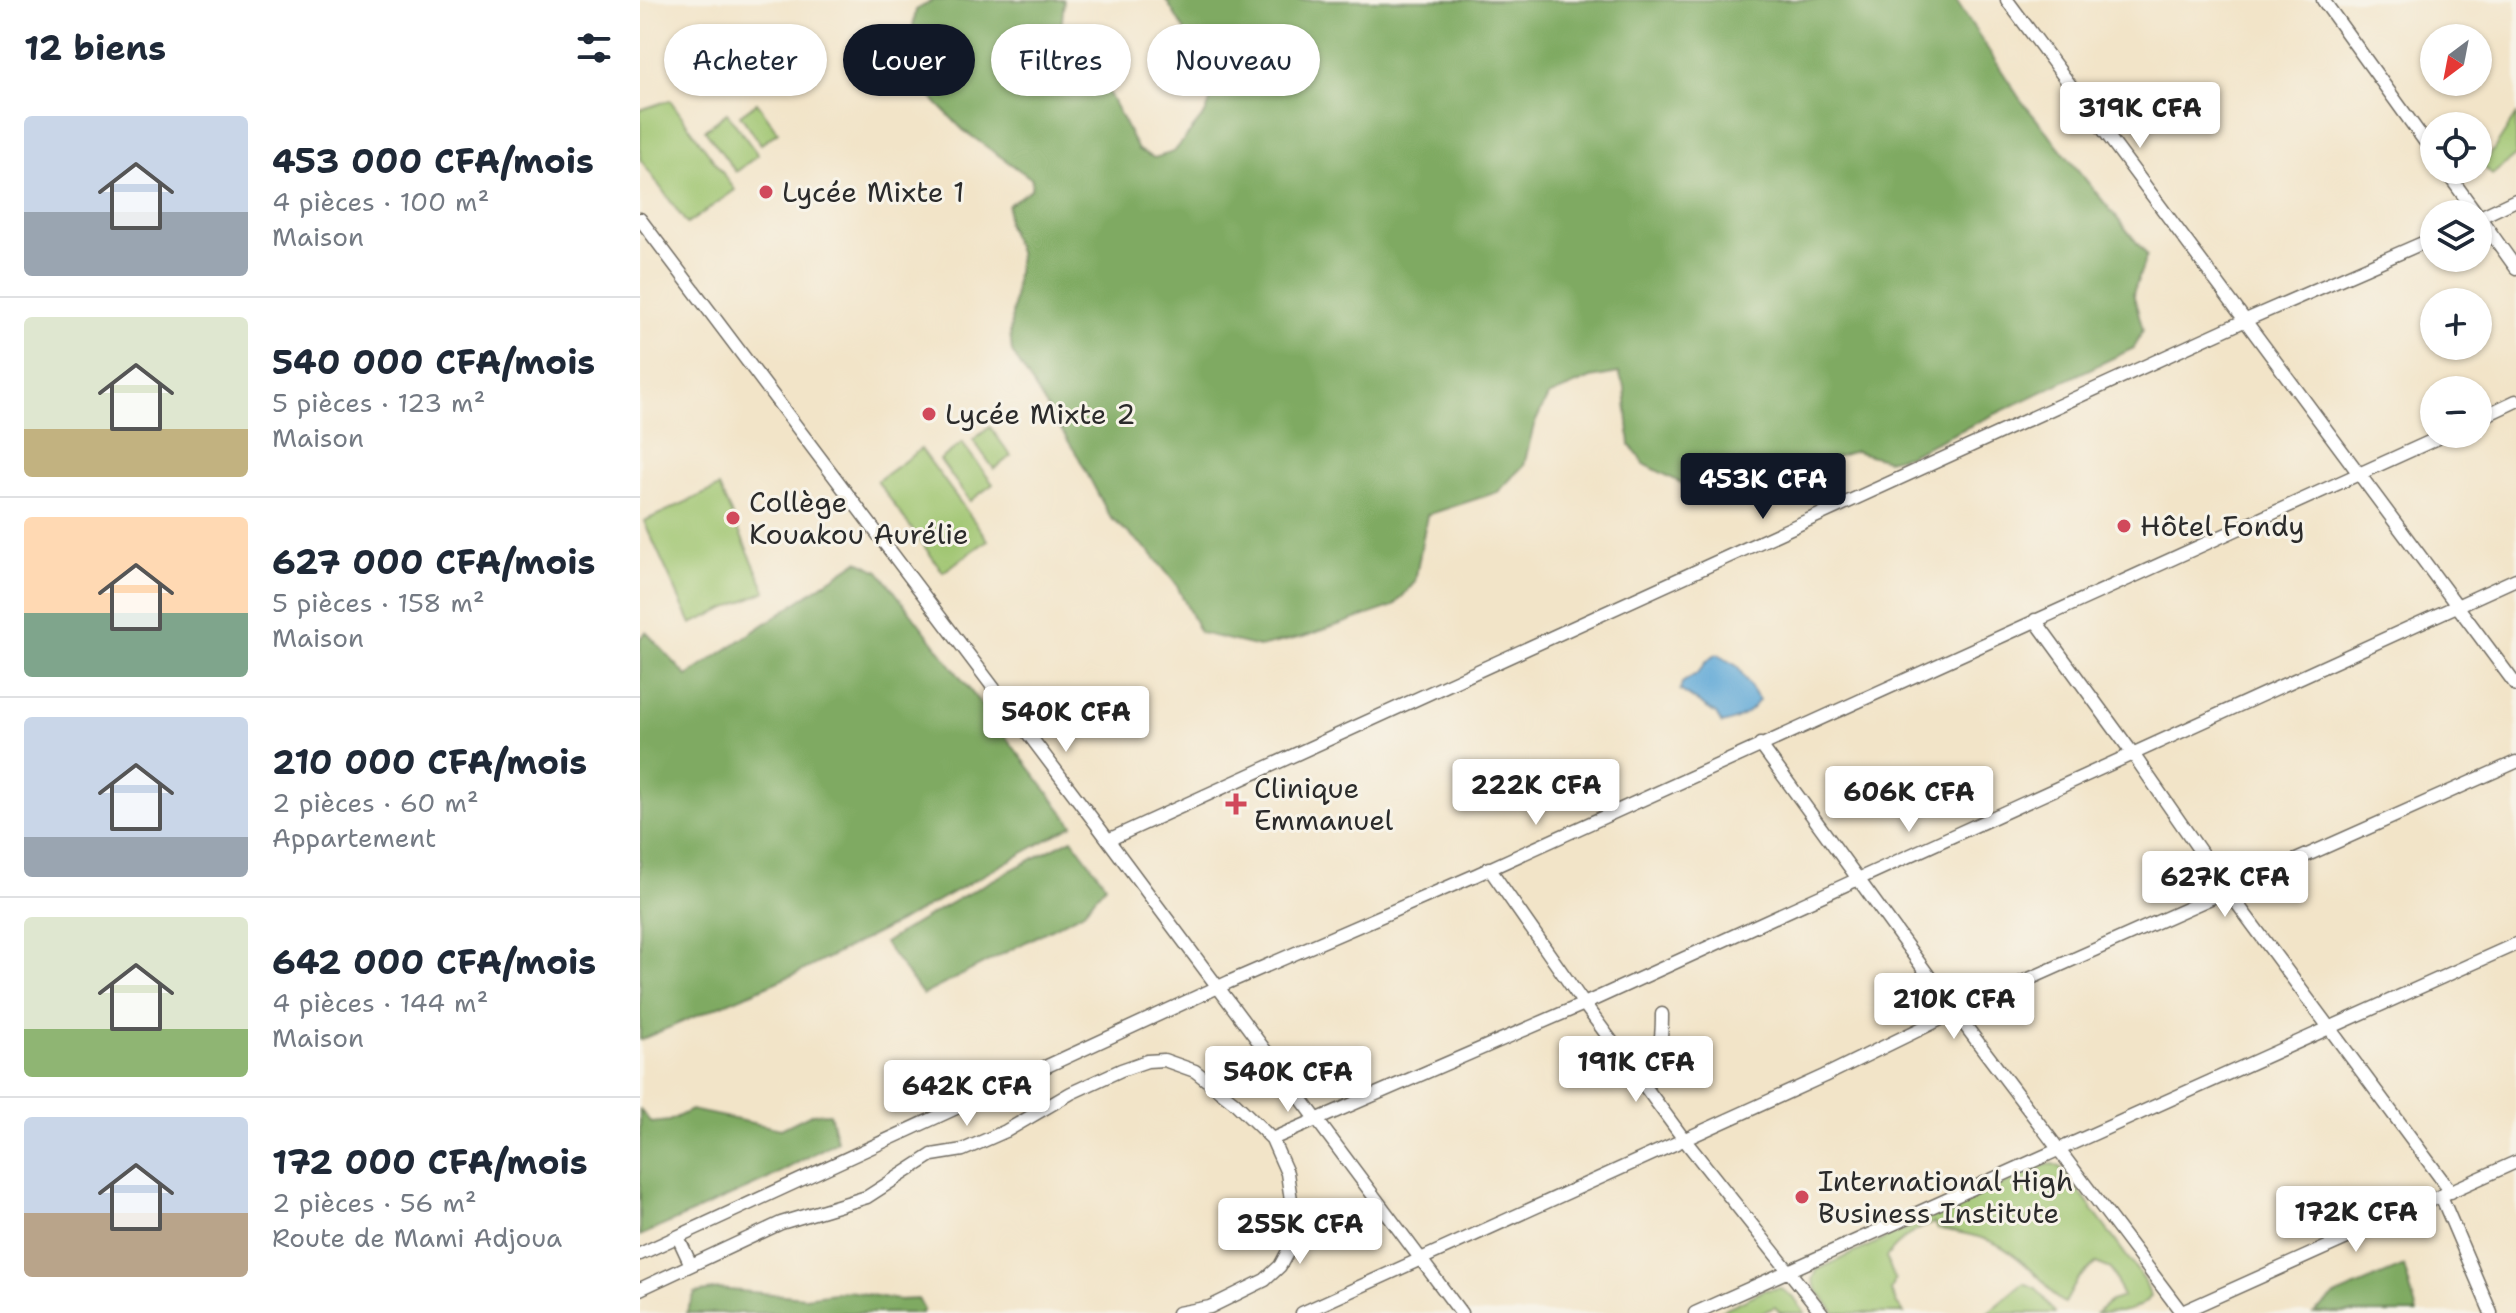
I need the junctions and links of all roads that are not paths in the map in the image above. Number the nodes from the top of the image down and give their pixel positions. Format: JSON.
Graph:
{"nodes":[{"id":1,"x":2007,"y":0,"type":"edge"},
{"id":2,"x":2323,"y":0,"type":"edge"},
{"id":3,"x":2420,"y":135,"type":"edge"},
{"id":4,"x":2516,"y":200,"type":"edge"},
{"id":5,"x":2492,"y":210,"type":"edge"},
{"id":6,"x":640,"y":219,"type":"edge"},
{"id":7,"x":2492,"y":235,"type":"edge"},
{"id":8,"x":2420,"y":244,"type":"edge"},
{"id":9,"x":2516,"y":268,"type":"edge"},
{"id":10,"x":2246,"y":320,"type":"junction"},
{"id":11,"x":2516,"y":401,"type":"edge"},
{"id":12,"x":2492,"y":412,"type":"edge"},
{"id":13,"x":2420,"y":447,"type":"edge"},
{"id":14,"x":2362,"y":475,"type":"junction"},
{"id":15,"x":2516,"y":579,"type":"edge"},
{"id":16,"x":2458,"y":605,"type":"junction"},
{"id":17,"x":2035,"y":620,"type":"junction"},
{"id":18,"x":2516,"y":685,"type":"edge"},
{"id":19,"x":1760,"y":744,"type":"junction"},
{"id":20,"x":2133,"y":754,"type":"junction"},
{"id":21,"x":2516,"y":762,"type":"edge"},
{"id":22,"x":1108,"y":840,"type":"junction"},
{"id":23,"x":1489,"y":868,"type":"junction"},
{"id":24,"x":1856,"y":878,"type":"junction"},
{"id":25,"x":2227,"y":890,"type":"junction"},
{"id":26,"x":2516,"y":944,"type":"edge"},
{"id":27,"x":1218,"y":988,"type":"junction"},
{"id":28,"x":1584,"y":1004,"type":"junction"},
{"id":29,"x":1955,"y":1012,"type":"junction"},
{"id":30,"x":1662,"y":1014,"type":"dead end"},
{"id":31,"x":2329,"y":1029,"type":"junction"},
{"id":32,"x":1638,"y":1076,"type":"junction"},
{"id":33,"x":1317,"y":1121,"type":"junction"},
{"id":34,"x":1683,"y":1138,"type":"junction"},
{"id":35,"x":1272,"y":1139,"type":"junction"},
{"id":36,"x":2058,"y":1150,"type":"junction"},
{"id":37,"x":2516,"y":1162,"type":"edge"},
{"id":38,"x":2446,"y":1194,"type":"junction"},
{"id":39,"x":678,"y":1237,"type":"junction"},
{"id":40,"x":640,"y":1254,"type":"edge"},
{"id":41,"x":1421,"y":1260,"type":"junction"},
{"id":42,"x":691,"y":1265,"type":"junction"},
{"id":43,"x":1789,"y":1269,"type":"junction"},
{"id":44,"x":640,"y":1289,"type":"edge"},
{"id":45,"x":1178,"y":1313,"type":"edge"},
{"id":46,"x":1302,"y":1313,"type":"edge"},
{"id":47,"x":1461,"y":1313,"type":"edge"},
{"id":48,"x":1695,"y":1313,"type":"edge"},
{"id":49,"x":1822,"y":1313,"type":"edge"},
{"id":50,"x":2181,"y":1313,"type":"edge"},
{"id":51,"x":2491,"y":1313,"type":"edge"}],
"edges":[{"from":1,"to":10,"type":"street"},
{"from":2,"to":3,"type":"street"},
{"from":4,"to":5,"type":"street"},
{"from":6,"to":22,"type":"street"},
{"from":7,"to":9,"type":"street"},
{"from":8,"to":10,"type":"street"},
{"from":10,"to":14,"type":"street"},
{"from":10,"to":22,"type":"street"},
{"from":11,"to":12,"type":"street"},
{"from":13,"to":14,"type":"street"},
{"from":14,"to":16,"type":"street"},
{"from":14,"to":17,"type":"street"},
{"from":15,"to":16,"type":"street"},
{"from":16,"to":18,"type":"street"},
{"from":16,"to":20,"type":"street"},
{"from":17,"to":19,"type":"street"},
{"from":17,"to":20,"type":"street"},
{"from":19,"to":23,"type":"street"},
{"from":19,"to":24,"type":"street"},
{"from":20,"to":24,"type":"street"},
{"from":20,"to":25,"type":"street"},
{"from":21,"to":25,"type":"street"},
{"from":22,"to":27,"type":"street"},
{"from":23,"to":27,"type":"street"},
{"from":23,"to":28,"type":"street"},
{"from":24,"to":28,"type":"street"},
{"from":24,"to":29,"type":"street"},
{"from":25,"to":29,"type":"street"},
{"from":25,"to":31,"type":"street"},
{"from":26,"to":31,"type":"street"},
{"from":27,"to":33,"type":"street"},
{"from":27,"to":39,"type":"street"},
{"from":28,"to":32,"type":"street"},
{"from":28,"to":33,"type":"street"},
{"from":29,"to":34,"type":"street"},
{"from":29,"to":36,"type":"street"},
{"from":30,"to":32,"type":"street"},
{"from":31,"to":36,"type":"street"},
{"from":31,"to":38,"type":"street"},
{"from":32,"to":34,"type":"street"},
{"from":33,"to":35,"type":"street"},
{"from":33,"to":41,"type":"street"},
{"from":34,"to":41,"type":"street"},
{"from":34,"to":43,"type":"street"},
{"from":35,"to":42,"type":"street"},
{"from":35,"to":45,"type":"street"},
{"from":36,"to":43,"type":"street"},
{"from":36,"to":50,"type":"street"},
{"from":37,"to":38,"type":"street"},
{"from":38,"to":50,"type":"street"},
{"from":38,"to":51,"type":"street"},
{"from":39,"to":40,"type":"street"},
{"from":39,"to":42,"type":"street"},
{"from":41,"to":46,"type":"street"},
{"from":41,"to":47,"type":"street"},
{"from":42,"to":44,"type":"street"},
{"from":43,"to":48,"type":"street"},
{"from":43,"to":49,"type":"street"}]}
